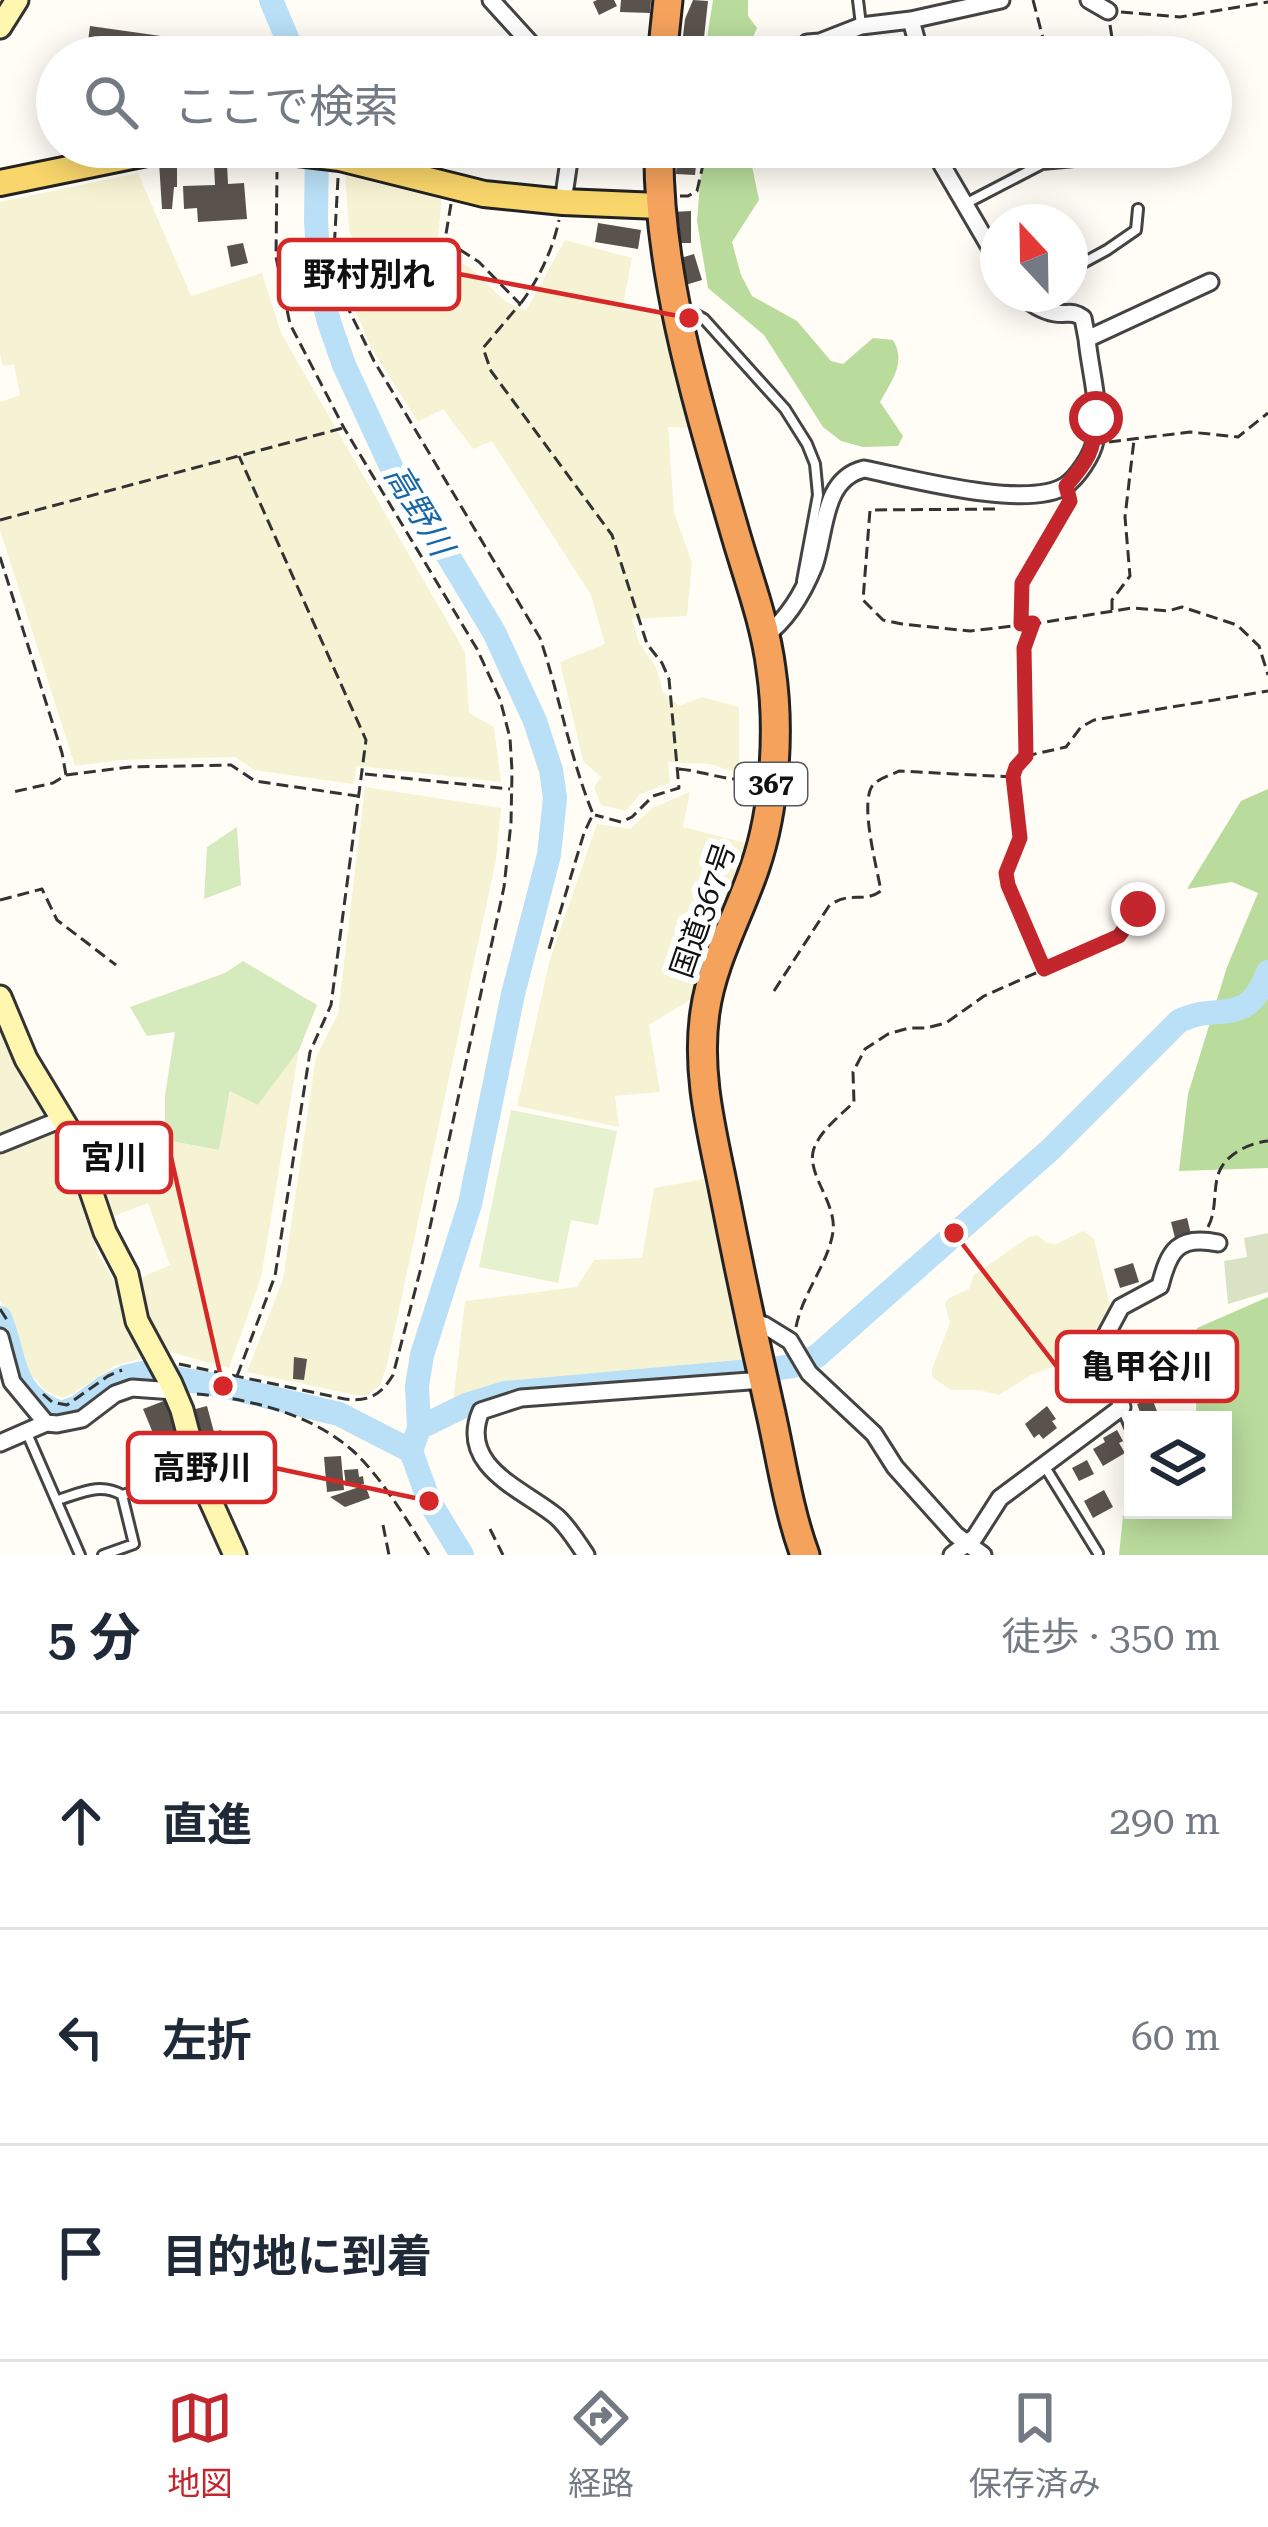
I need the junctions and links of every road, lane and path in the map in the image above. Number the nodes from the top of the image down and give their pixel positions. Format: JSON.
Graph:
{"nodes":[{"id":1,"x":17,"y":0,"type":"edge"},
{"id":2,"x":491,"y":0,"type":"edge"},
{"id":3,"x":858,"y":0,"type":"edge"},
{"id":4,"x":1000,"y":0,"type":"edge"},
{"id":5,"x":1033,"y":0,"type":"edge"},
{"id":6,"x":1089,"y":0,"type":"edge"},
{"id":7,"x":1268,"y":2,"type":"edge"},
{"id":8,"x":670,"y":6,"type":"edge"},
{"id":9,"x":1108,"y":11,"type":"junction"},
{"id":10,"x":921,"y":12,"type":"edge"},
{"id":11,"x":861,"y":26,"type":"junction"},
{"id":12,"x":0,"y":27,"type":"edge"},
{"id":13,"x":524,"y":36,"type":"edge"},
{"id":14,"x":665,"y":36,"type":"edge"},
{"id":15,"x":835,"y":36,"type":"edge"},
{"id":16,"x":1042,"y":36,"type":"edge"},
{"id":17,"x":1111,"y":36,"type":"edge"},
{"id":18,"x":73,"y":168,"type":"edge"},
{"id":19,"x":279,"y":168,"type":"edge"},
{"id":20,"x":337,"y":168,"type":"edge"},
{"id":21,"x":377,"y":168,"type":"edge"},
{"id":22,"x":568,"y":168,"type":"edge"},
{"id":23,"x":658,"y":168,"type":"edge"},
{"id":24,"x":702,"y":168,"type":"edge"},
{"id":25,"x":944,"y":168,"type":"edge"},
{"id":26,"x":1034,"y":168,"type":"edge"},
{"id":27,"x":0,"y":183,"type":"edge"},
{"id":28,"x":454,"y":187,"type":"junction"},
{"id":29,"x":963,"y":205,"type":"junction"},
{"id":30,"x":659,"y":206,"type":"junction"},
{"id":31,"x":1138,"y":209,"type":"dead end"},
{"id":32,"x":561,"y":213,"type":"junction"},
{"id":33,"x":980,"y":232,"type":"edge"},
{"id":34,"x":1088,"y":261,"type":"edge"},
{"id":35,"x":1210,"y":282,"type":"dead end"},
{"id":36,"x":520,"y":304,"type":"junction"},
{"id":37,"x":676,"y":304,"type":"junction"},
{"id":38,"x":1074,"y":312,"type":"edge"},
{"id":39,"x":1087,"y":339,"type":"junction"},
{"id":40,"x":1268,"y":413,"type":"edge"},
{"id":41,"x":344,"y":428,"type":"junction"},
{"id":42,"x":1134,"y":439,"type":"junction"},
{"id":43,"x":1095,"y":444,"type":"junction"},
{"id":44,"x":238,"y":456,"type":"junction"},
{"id":45,"x":1066,"y":486,"type":"junction"},
{"id":46,"x":1018,"y":495,"type":"junction"},
{"id":47,"x":0,"y":520,"type":"edge"},
{"id":48,"x":0,"y":557,"type":"edge"},
{"id":49,"x":800,"y":593,"type":"junction"},
{"id":50,"x":1112,"y":611,"type":"junction"},
{"id":51,"x":1033,"y":623,"type":"junction"},
{"id":52,"x":1021,"y":624,"type":"junction"},
{"id":53,"x":765,"y":636,"type":"junction"},
{"id":54,"x":1268,"y":675,"type":"edge"},
{"id":55,"x":1268,"y":691,"type":"edge"},
{"id":56,"x":1026,"y":756,"type":"junction"},
{"id":57,"x":677,"y":769,"type":"junction"},
{"id":58,"x":362,"y":773,"type":"junction"},
{"id":59,"x":66,"y":775,"type":"junction"},
{"id":60,"x":1013,"y":776,"type":"junction"},
{"id":61,"x":772,"y":777,"type":"junction"},
{"id":62,"x":512,"y":790,"type":"junction"},
{"id":63,"x":13,"y":792,"type":"dead end"},
{"id":64,"x":359,"y":796,"type":"junction"},
{"id":65,"x":593,"y":814,"type":"junction"},
{"id":66,"x":0,"y":900,"type":"edge"},
{"id":67,"x":1158,"y":903,"type":"dead end"},
{"id":68,"x":549,"y":949,"type":"dead end"},
{"id":69,"x":116,"y":965,"type":"dead end"},
{"id":70,"x":1044,"y":969,"type":"junction"},
{"id":71,"x":774,"y":991,"type":"dead end"},
{"id":72,"x":0,"y":997,"type":"edge"},
{"id":73,"x":62,"y":1119,"type":"junction"},
{"id":74,"x":1268,"y":1142,"type":"edge"},
{"id":75,"x":0,"y":1144,"type":"edge"},
{"id":76,"x":86,"y":1172,"type":"junction"},
{"id":77,"x":159,"y":1176,"type":"dead end"},
{"id":78,"x":1210,"y":1242,"type":"joint"},
{"id":79,"x":0,"y":1310,"type":"edge"},
{"id":80,"x":749,"y":1321,"type":"junction"},
{"id":81,"x":5,"y":1332,"type":"edge"},
{"id":82,"x":802,"y":1359,"type":"junction"},
{"id":83,"x":122,"y":1370,"type":"dead end"},
{"id":84,"x":761,"y":1370,"type":"junction"},
{"id":85,"x":167,"y":1375,"type":"junction"},
{"id":86,"x":237,"y":1376,"type":"junction"},
{"id":87,"x":42,"y":1394,"type":"dead end"},
{"id":88,"x":1122,"y":1407,"type":"junction"},
{"id":89,"x":1124,"y":1412,"type":"edge"},
{"id":90,"x":69,"y":1413,"type":"junction"},
{"id":91,"x":46,"y":1423,"type":"junction"},
{"id":92,"x":26,"y":1431,"type":"junction"},
{"id":93,"x":0,"y":1443,"type":"edge"},
{"id":94,"x":1044,"y":1466,"type":"junction"},
{"id":95,"x":199,"y":1475,"type":"junction"},
{"id":96,"x":122,"y":1495,"type":"junction"},
{"id":97,"x":58,"y":1500,"type":"junction"},
{"id":98,"x":383,"y":1525,"type":"dead end"},
{"id":99,"x":490,"y":1529,"type":"dead end"},
{"id":100,"x":968,"y":1542,"type":"junction"},
{"id":101,"x":800,"y":1553,"type":"edge"},
{"id":102,"x":1098,"y":1553,"type":"edge"},
{"id":103,"x":80,"y":1555,"type":"edge"},
{"id":104,"x":103,"y":1555,"type":"edge"},
{"id":105,"x":235,"y":1555,"type":"edge"},
{"id":106,"x":389,"y":1555,"type":"edge"},
{"id":107,"x":429,"y":1555,"type":"edge"},
{"id":108,"x":503,"y":1555,"type":"edge"},
{"id":109,"x":586,"y":1555,"type":"edge"},
{"id":110,"x":952,"y":1555,"type":"edge"},
{"id":111,"x":983,"y":1555,"type":"edge"}],
"edges":[{"from":1,"to":12,"type":"street"},
{"from":2,"to":13,"type":"street"},
{"from":3,"to":11,"type":"lane"},
{"from":4,"to":10,"type":"street"},
{"from":5,"to":16,"type":"path"},
{"from":6,"to":9,"type":"street"},
{"from":7,"to":9,"type":"path"},
{"from":8,"to":14,"type":"highway"},
{"from":9,"to":17,"type":"path"},
{"from":10,"to":11,"type":"street"},
{"from":11,"to":15,"type":"street"},
{"from":18,"to":27,"type":"main road"},
{"from":19,"to":41,"type":"path"},
{"from":20,"to":65,"type":"path"},
{"from":21,"to":28,"type":"main road"},
{"from":22,"to":32,"type":"street"},
{"from":23,"to":30,"type":"highway","name":"国道367号","number":"367"},
{"from":24,"to":30,"type":"path"},
{"from":25,"to":29,"type":"street"},
{"from":26,"to":29,"type":"lane"},
{"from":28,"to":32,"type":"main road"},
{"from":28,"to":36,"type":"path"},
{"from":29,"to":33,"type":"street"},
{"from":30,"to":32,"type":"main road"},
{"from":30,"to":37,"type":"highway","name":"国道367号","number":"367"},
{"from":31,"to":34,"type":"lane"},
{"from":32,"to":36,"type":"path"},
{"from":35,"to":39,"type":"street"},
{"from":36,"to":57,"type":"path"},
{"from":37,"to":49,"type":"lane"},
{"from":37,"to":53,"type":"highway","name":"国道367号","number":"367"},
{"from":38,"to":39,"type":"street"},
{"from":39,"to":43,"type":"street"},
{"from":40,"to":42,"type":"path"},
{"from":41,"to":44,"type":"path"},
{"from":41,"to":62,"type":"path"},
{"from":42,"to":43,"type":"path"},
{"from":42,"to":50,"type":"path"},
{"from":43,"to":45,"type":"street"},
{"from":44,"to":47,"type":"path"},
{"from":44,"to":58,"type":"path"},
{"from":45,"to":46,"type":"street"},
{"from":45,"to":52,"type":"path"},
{"from":46,"to":49,"type":"street"},
{"from":46,"to":52,"type":"path"},
{"from":48,"to":59,"type":"path"},
{"from":49,"to":53,"type":"street"},
{"from":50,"to":51,"type":"path"},
{"from":50,"to":54,"type":"path"},
{"from":51,"to":52,"type":"path"},
{"from":51,"to":56,"type":"path"},
{"from":53,"to":61,"type":"highway","name":"国道367号","number":"367"},
{"from":55,"to":56,"type":"path"},
{"from":56,"to":60,"type":"path"},
{"from":57,"to":61,"type":"path"},
{"from":57,"to":65,"type":"path"},
{"from":58,"to":62,"type":"path"},
{"from":58,"to":64,"type":"path"},
{"from":59,"to":63,"type":"path"},
{"from":59,"to":64,"type":"path"},
{"from":60,"to":70,"type":"path"},
{"from":60,"to":71,"type":"path"},
{"from":61,"to":80,"type":"highway","name":"国道367号","number":"367"},
{"from":62,"to":86,"type":"path"},
{"from":64,"to":86,"type":"path"},
{"from":65,"to":68,"type":"path"},
{"from":66,"to":69,"type":"path"},
{"from":67,"to":70,"type":"path"},
{"from":70,"to":82,"type":"path"},
{"from":72,"to":73,"type":"street"},
{"from":73,"to":75,"type":"street"},
{"from":73,"to":76,"type":"street"},
{"from":74,"to":78,"type":"path"},
{"from":76,"to":77,"type":"path"},
{"from":76,"to":85,"type":"street"},
{"from":78,"to":88,"type":"street"},
{"from":79,"to":81,"type":"path"},
{"from":80,"to":82,"type":"street"},
{"from":80,"to":84,"type":"highway","name":"国道367号","number":"367"},
{"from":81,"to":91,"type":"street"},
{"from":82,"to":100,"type":"street"},
{"from":83,"to":90,"type":"path"},
{"from":84,"to":101,"type":"highway","name":"国道367号","number":"367"},
{"from":84,"to":109,"type":"street"},
{"from":85,"to":86,"type":"path"},
{"from":85,"to":90,"type":"street"},
{"from":85,"to":95,"type":"street"},
{"from":85,"to":107,"type":"path"},
{"from":87,"to":90,"type":"path"},
{"from":88,"to":89,"type":"lane"},
{"from":88,"to":94,"type":"street"},
{"from":90,"to":91,"type":"street"},
{"from":91,"to":92,"type":"street"},
{"from":92,"to":93,"type":"street"},
{"from":92,"to":97,"type":"lane"},
{"from":94,"to":100,"type":"street"},
{"from":94,"to":102,"type":"lane"},
{"from":95,"to":96,"type":"lane"},
{"from":95,"to":105,"type":"street"},
{"from":96,"to":97,"type":"lane"},
{"from":96,"to":104,"type":"lane"},
{"from":97,"to":103,"type":"lane"},
{"from":98,"to":106,"type":"path"},
{"from":99,"to":108,"type":"path"},
{"from":100,"to":110,"type":"street"},
{"from":100,"to":111,"type":"street"}]}
